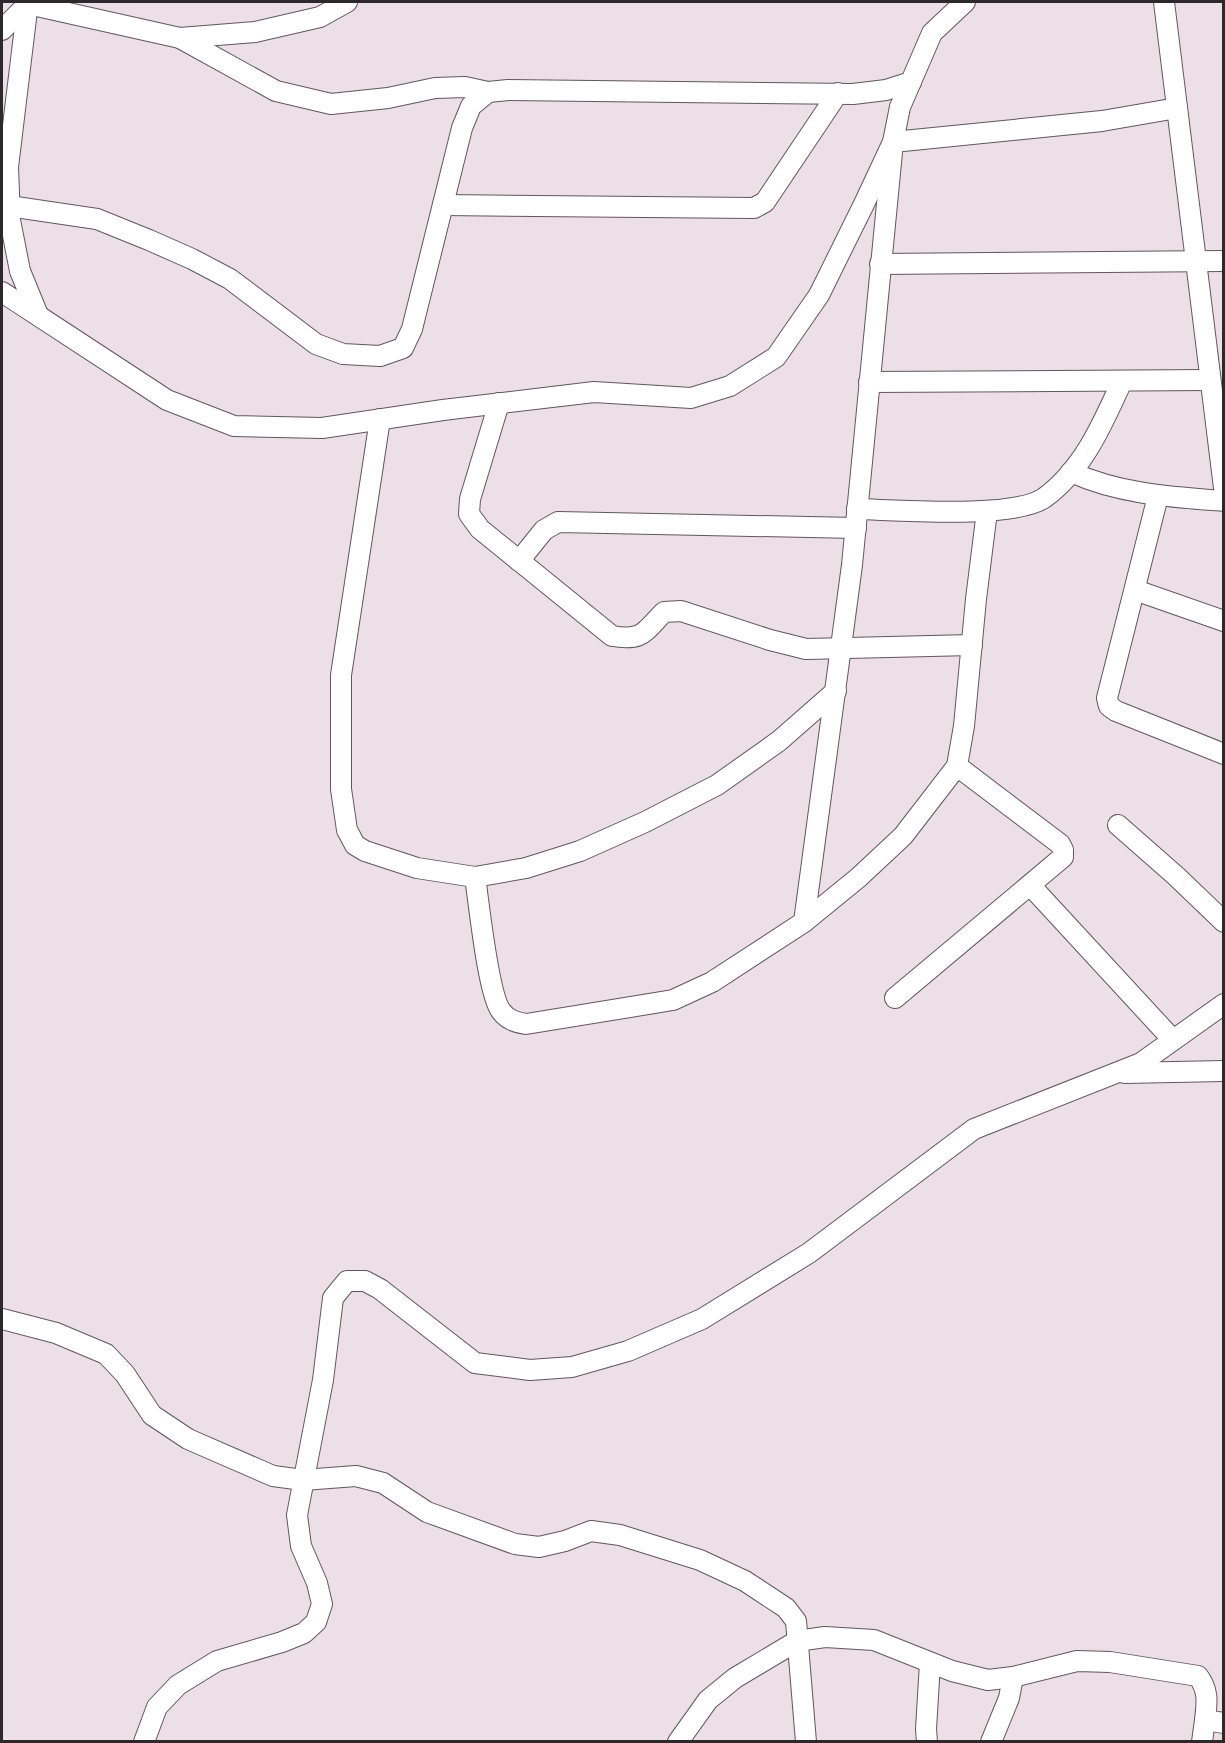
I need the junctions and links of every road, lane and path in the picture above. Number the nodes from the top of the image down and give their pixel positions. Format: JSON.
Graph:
{"nodes":[{"id":1,"x":347,"y":2,"type":"edge"},
{"id":2,"x":964,"y":2,"type":"edge"},
{"id":3,"x":1164,"y":2,"type":"edge"},
{"id":4,"x":28,"y":3,"type":"edge"},
{"id":5,"x":2,"y":30,"type":"edge"},
{"id":6,"x":180,"y":38,"type":"junction"},
{"id":7,"x":911,"y":82,"type":"junction"},
{"id":8,"x":488,"y":92,"type":"junction"},
{"id":9,"x":838,"y":93,"type":"junction"},
{"id":10,"x":1177,"y":108,"type":"junction"},
{"id":11,"x":893,"y":142,"type":"junction"},
{"id":12,"x":443,"y":205,"type":"junction"},
{"id":13,"x":9,"y":206,"type":"junction"},
{"id":14,"x":1196,"y":261,"type":"junction"},
{"id":15,"x":1224,"y":261,"type":"edge"},
{"id":16,"x":880,"y":264,"type":"junction"},
{"id":17,"x":2,"y":292,"type":"edge"},
{"id":18,"x":38,"y":315,"type":"junction"},
{"id":19,"x":1122,"y":381,"type":"junction"},
{"id":20,"x":1210,"y":381,"type":"junction"},
{"id":21,"x":869,"y":382,"type":"junction"},
{"id":22,"x":499,"y":403,"type":"junction"},
{"id":23,"x":380,"y":419,"type":"junction"},
{"id":24,"x":1071,"y":472,"type":"junction"},
{"id":25,"x":1224,"y":488,"type":"edge"},
{"id":26,"x":1158,"y":496,"type":"junction"},
{"id":27,"x":1224,"y":501,"type":"edge"},
{"id":28,"x":987,"y":511,"type":"junction"},
{"id":29,"x":857,"y":519,"type":"junction"},
{"id":30,"x":519,"y":561,"type":"junction"},
{"id":31,"x":1135,"y":590,"type":"junction"},
{"id":32,"x":1224,"y":621,"type":"edge"},
{"id":33,"x":972,"y":645,"type":"junction"},
{"id":34,"x":842,"y":648,"type":"junction"},
{"id":35,"x":836,"y":692,"type":"junction"},
{"id":36,"x":1224,"y":754,"type":"edge"},
{"id":37,"x":957,"y":765,"type":"junction"},
{"id":38,"x":1118,"y":825,"type":"dead end"},
{"id":39,"x":475,"y":877,"type":"junction"},
{"id":40,"x":1030,"y":885,"type":"junction"},
{"id":41,"x":804,"y":922,"type":"junction"},
{"id":42,"x":1224,"y":922,"type":"edge"},
{"id":43,"x":895,"y":998,"type":"dead end"},
{"id":44,"x":1224,"y":1004,"type":"edge"},
{"id":45,"x":1173,"y":1040,"type":"junction"},
{"id":46,"x":1224,"y":1071,"type":"edge"},
{"id":47,"x":1114,"y":1073,"type":"junction"},
{"id":48,"x":2,"y":1319,"type":"edge"},
{"id":49,"x":303,"y":1480,"type":"junction"},
{"id":50,"x":797,"y":1641,"type":"junction"},
{"id":51,"x":930,"y":1663,"type":"junction"},
{"id":52,"x":1013,"y":1677,"type":"junction"},
{"id":53,"x":1214,"y":1721,"type":"edge"},
{"id":54,"x":144,"y":1742,"type":"edge"},
{"id":55,"x":678,"y":1742,"type":"edge"},
{"id":56,"x":806,"y":1742,"type":"edge"},
{"id":57,"x":927,"y":1742,"type":"edge"},
{"id":58,"x":991,"y":1742,"type":"edge"},
{"id":59,"x":1202,"y":1742,"type":"edge"}],
"edges":[{"from":1,"to":6,"type":"street"},
{"from":2,"to":7,"type":"street"},
{"from":3,"to":10,"type":"street"},
{"from":4,"to":5,"type":"street"},
{"from":4,"to":6,"type":"street"},
{"from":4,"to":13,"type":"street"},
{"from":6,"to":8,"type":"street"},
{"from":7,"to":9,"type":"street"},
{"from":7,"to":11,"type":"street"},
{"from":8,"to":9,"type":"street"},
{"from":8,"to":12,"type":"street"},
{"from":9,"to":12,"type":"street"},
{"from":10,"to":11,"type":"street"},
{"from":10,"to":14,"type":"street"},
{"from":11,"to":16,"type":"street"},
{"from":11,"to":22,"type":"street"},
{"from":12,"to":13,"type":"street"},
{"from":13,"to":18,"type":"street"},
{"from":14,"to":15,"type":"street"},
{"from":14,"to":16,"type":"street"},
{"from":14,"to":20,"type":"street"},
{"from":16,"to":21,"type":"street"},
{"from":17,"to":18,"type":"street"},
{"from":18,"to":23,"type":"street"},
{"from":19,"to":20,"type":"street"},
{"from":19,"to":21,"type":"street"},
{"from":19,"to":24,"type":"street"},
{"from":20,"to":25,"type":"street"},
{"from":21,"to":29,"type":"street"},
{"from":22,"to":23,"type":"street"},
{"from":22,"to":30,"type":"street"},
{"from":23,"to":39,"type":"street"},
{"from":24,"to":26,"type":"street"},
{"from":24,"to":28,"type":"street"},
{"from":26,"to":27,"type":"street"},
{"from":26,"to":31,"type":"street"},
{"from":28,"to":29,"type":"street"},
{"from":28,"to":33,"type":"street"},
{"from":29,"to":30,"type":"street"},
{"from":29,"to":34,"type":"street"},
{"from":30,"to":34,"type":"street"},
{"from":31,"to":32,"type":"street"},
{"from":31,"to":36,"type":"street"},
{"from":33,"to":34,"type":"street"},
{"from":33,"to":37,"type":"street"},
{"from":34,"to":35,"type":"street"},
{"from":35,"to":39,"type":"street"},
{"from":35,"to":41,"type":"street"},
{"from":37,"to":40,"type":"street"},
{"from":37,"to":41,"type":"street"},
{"from":38,"to":42,"type":"street"},
{"from":39,"to":41,"type":"street"},
{"from":40,"to":43,"type":"street"},
{"from":40,"to":45,"type":"street"},
{"from":44,"to":45,"type":"street"},
{"from":45,"to":47,"type":"street"},
{"from":46,"to":47,"type":"street"},
{"from":47,"to":49,"type":"street"},
{"from":48,"to":49,"type":"street"},
{"from":49,"to":50,"type":"street"},
{"from":49,"to":54,"type":"street"},
{"from":50,"to":51,"type":"street"},
{"from":50,"to":55,"type":"street"},
{"from":50,"to":56,"type":"street"},
{"from":51,"to":52,"type":"street"},
{"from":51,"to":57,"type":"street"},
{"from":52,"to":53,"type":"street"},
{"from":52,"to":58,"type":"street"},
{"from":53,"to":59,"type":"street"}]}
